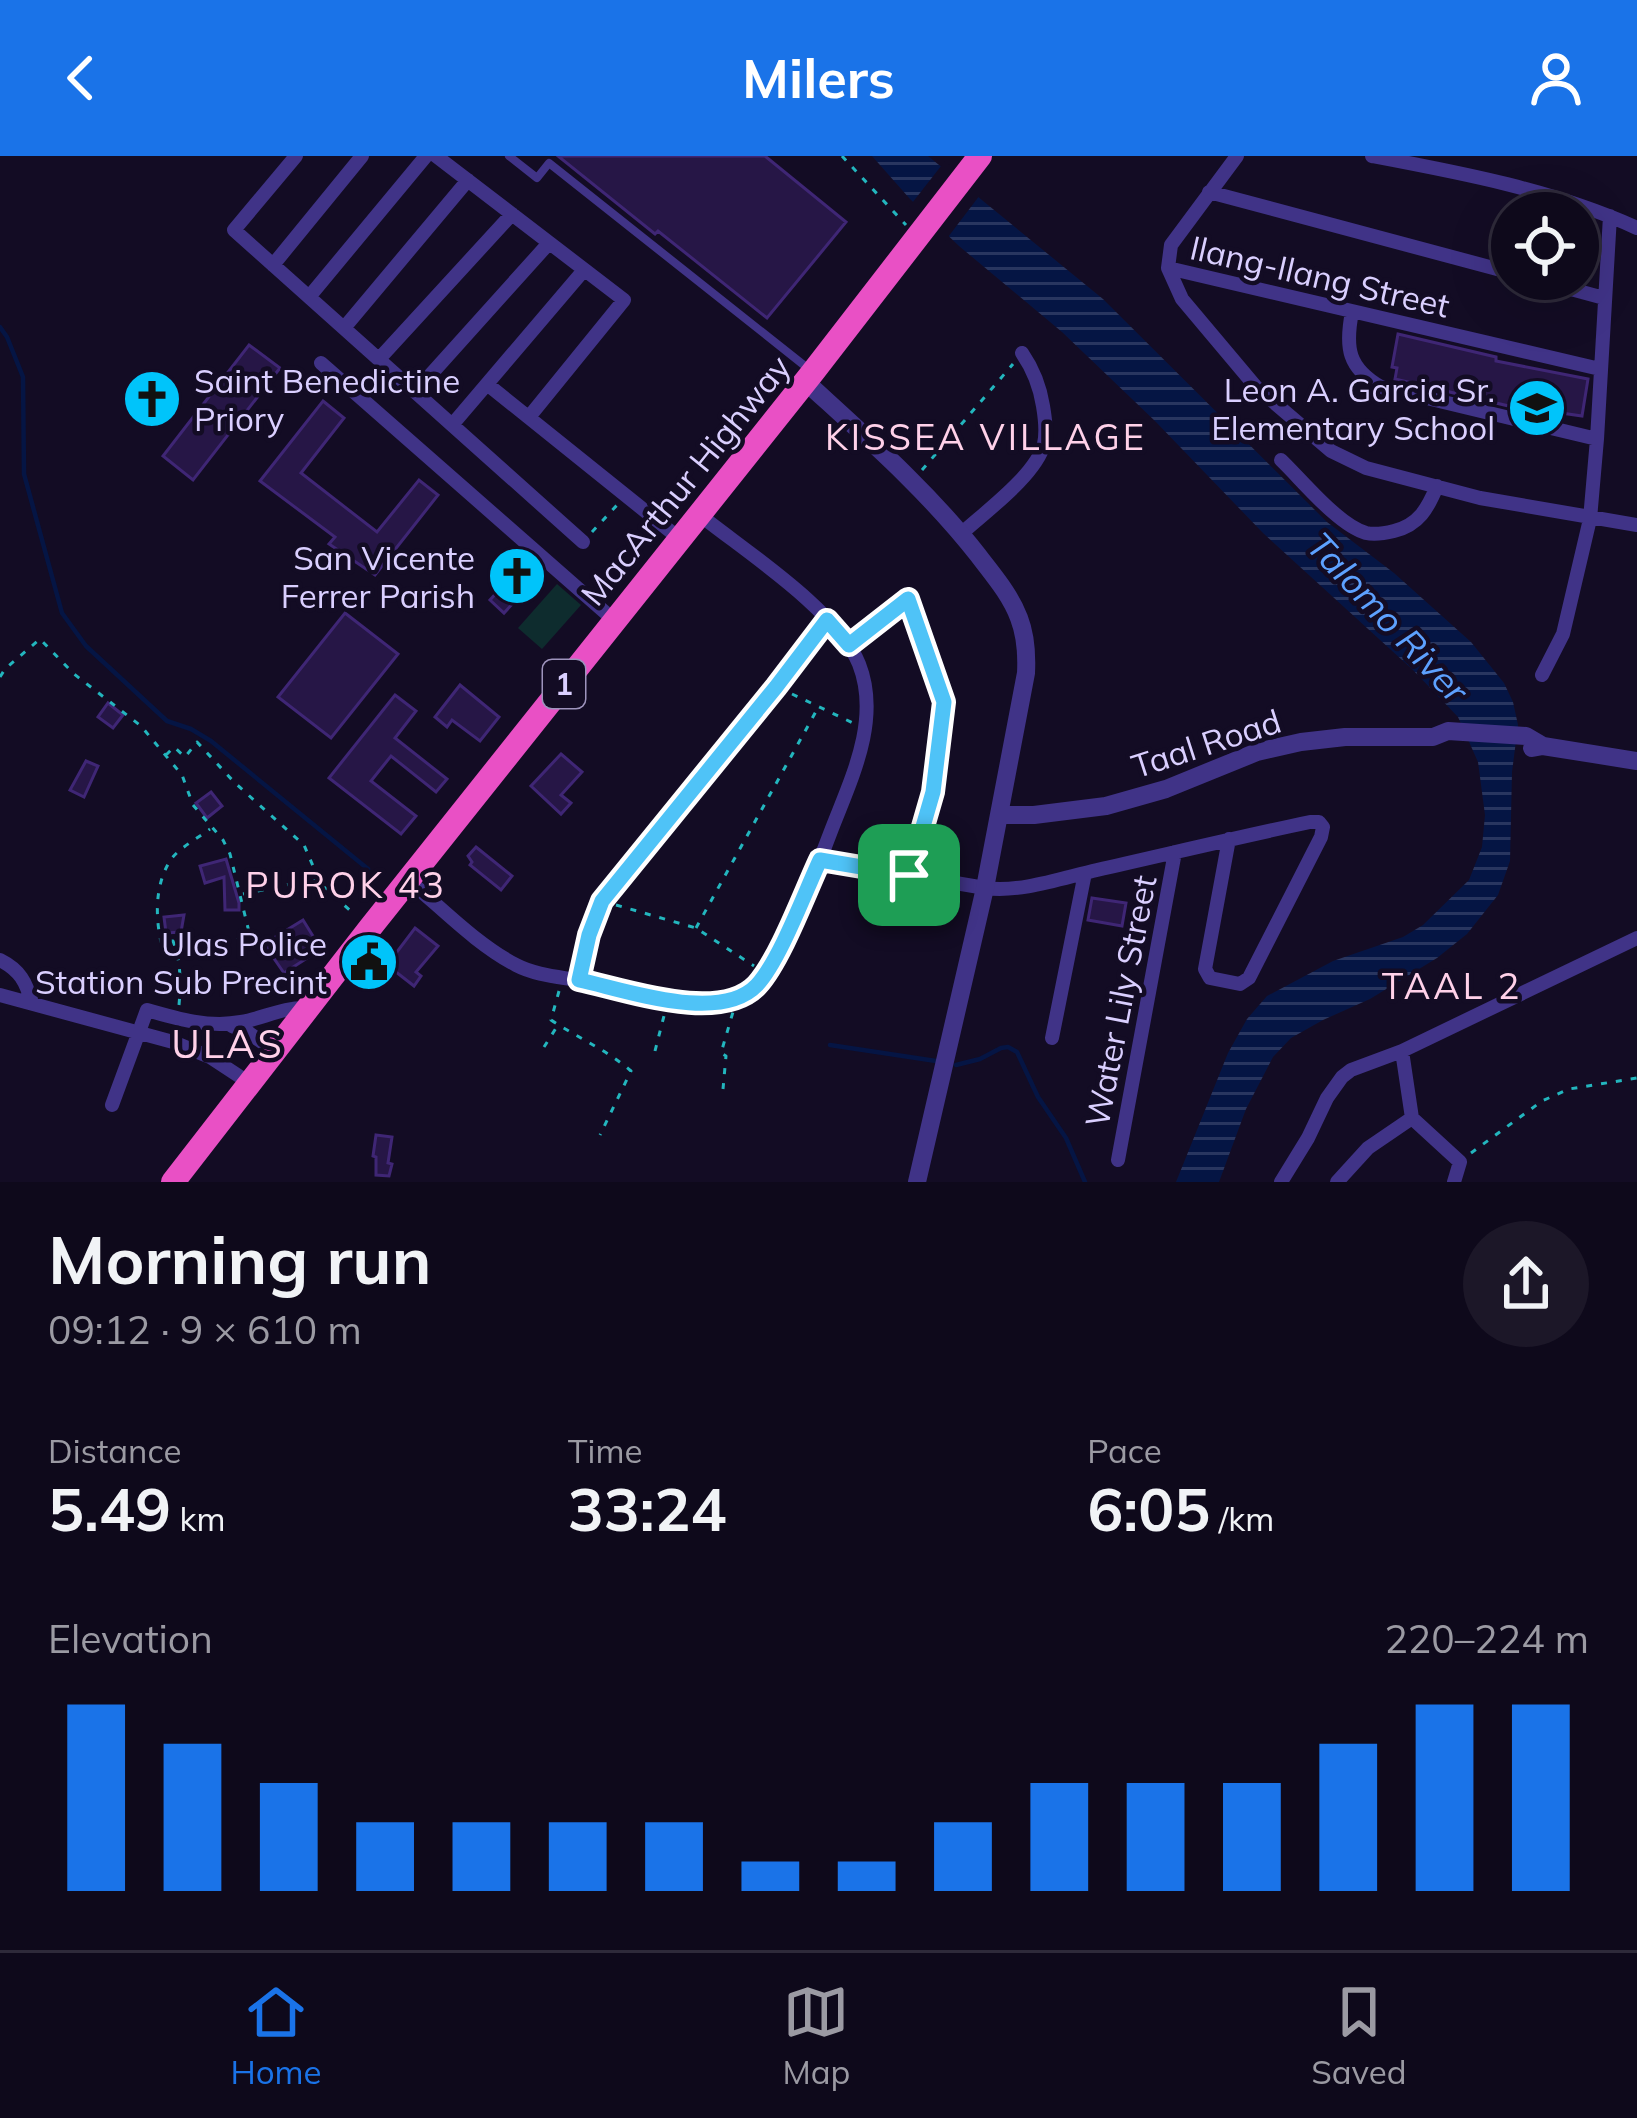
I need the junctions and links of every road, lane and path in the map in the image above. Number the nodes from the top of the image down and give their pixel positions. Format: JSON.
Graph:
{"nodes":[{"id":1,"x":296,"y":156,"type":"edge"},
{"id":2,"x":362,"y":156,"type":"edge"},
{"id":3,"x":427,"y":156,"type":"edge"},
{"id":4,"x":436,"y":156,"type":"edge"},
{"id":5,"x":508,"y":156,"type":"edge"},
{"id":6,"x":842,"y":156,"type":"edge"},
{"id":7,"x":1237,"y":156,"type":"edge"},
{"id":8,"x":1372,"y":156,"type":"edge"},
{"id":9,"x":976,"y":161,"type":"edge"},
{"id":10,"x":468,"y":180,"type":"junction"},
{"id":11,"x":1209,"y":192,"type":"junction"},
{"id":12,"x":512,"y":214,"type":"junction"},
{"id":13,"x":1610,"y":216,"type":"junction"},
{"id":14,"x":1637,"y":228,"type":"edge"},
{"id":15,"x":920,"y":233,"type":"junction"},
{"id":16,"x":549,"y":243,"type":"junction"},
{"id":17,"x":273,"y":265,"type":"junction"},
{"id":18,"x":1491,"y":267,"type":"edge"},
{"id":19,"x":1168,"y":268,"type":"junction"},
{"id":20,"x":584,"y":270,"type":"junction"},
{"id":21,"x":309,"y":297,"type":"junction"},
{"id":22,"x":1599,"y":297,"type":"edge"},
{"id":23,"x":1604,"y":298,"type":"junction"},
{"id":24,"x":1352,"y":312,"type":"junction"},
{"id":25,"x":344,"y":328,"type":"junction"},
{"id":26,"x":1022,"y":353,"type":"joint"},
{"id":27,"x":379,"y":359,"type":"junction"},
{"id":28,"x":321,"y":364,"type":"dead end"},
{"id":29,"x":1600,"y":369,"type":"junction"},
{"id":30,"x":810,"y":377,"type":"junction"},
{"id":31,"x":487,"y":384,"type":"junction"},
{"id":32,"x":415,"y":392,"type":"junction"},
{"id":33,"x":529,"y":417,"type":"junction"},
{"id":34,"x":452,"y":425,"type":"junction"},
{"id":35,"x":1597,"y":439,"type":"junction"},
{"id":36,"x":1281,"y":460,"type":"dead end"},
{"id":37,"x":913,"y":480,"type":"junction"},
{"id":38,"x":1437,"y":486,"type":"junction"},
{"id":39,"x":626,"y":495,"type":"junction"},
{"id":40,"x":700,"y":515,"type":"junction"},
{"id":41,"x":1590,"y":518,"type":"junction"},
{"id":42,"x":1637,"y":525,"type":"edge"},
{"id":43,"x":962,"y":534,"type":"junction"},
{"id":44,"x":680,"y":539,"type":"junction"},
{"id":45,"x":583,"y":542,"type":"joint"},
{"id":46,"x":827,"y":620,"type":"junction"},
{"id":47,"x":615,"y":621,"type":"junction"},
{"id":48,"x":849,"y":645,"type":"junction"},
{"id":49,"x":1542,"y":675,"type":"dead end"},
{"id":50,"x":0,"y":677,"type":"edge"},
{"id":51,"x":776,"y":687,"type":"junction"},
{"id":52,"x":819,"y":706,"type":"junction"},
{"id":53,"x":866,"y":729,"type":"junction"},
{"id":54,"x":166,"y":755,"type":"junction"},
{"id":55,"x":1637,"y":760,"type":"edge"},
{"id":56,"x":999,"y":815,"type":"junction"},
{"id":57,"x":212,"y":828,"type":"junction"},
{"id":58,"x":1229,"y":839,"type":"junction"},
{"id":59,"x":1175,"y":852,"type":"junction"},
{"id":60,"x":820,"y":860,"type":"junction"},
{"id":61,"x":1085,"y":873,"type":"junction"},
{"id":62,"x":909,"y":875,"type":"junction"},
{"id":63,"x":315,"y":879,"type":"junction"},
{"id":64,"x":408,"y":880,"type":"junction"},
{"id":65,"x":985,"y":888,"type":"junction"},
{"id":66,"x":242,"y":894,"type":"junction"},
{"id":67,"x":602,"y":901,"type":"junction"},
{"id":68,"x":370,"y":928,"type":"junction"},
{"id":69,"x":696,"y":928,"type":"junction"},
{"id":70,"x":1637,"y":938,"type":"edge"},
{"id":71,"x":230,"y":944,"type":"dead end"},
{"id":72,"x":0,"y":960,"type":"edge"},
{"id":73,"x":765,"y":974,"type":"junction"},
{"id":74,"x":571,"y":979,"type":"junction"},
{"id":75,"x":0,"y":995,"type":"edge"},
{"id":76,"x":669,"y":999,"type":"junction"},
{"id":77,"x":732,"y":1001,"type":"junction"},
{"id":78,"x":32,"y":1003,"type":"junction"},
{"id":79,"x":307,"y":1008,"type":"junction"},
{"id":80,"x":178,"y":1019,"type":"junction"},
{"id":81,"x":221,"y":1024,"type":"junction"},
{"id":82,"x":558,"y":1024,"type":"junction"},
{"id":83,"x":139,"y":1031,"type":"junction"},
{"id":84,"x":1052,"y":1038,"type":"dead end"},
{"id":85,"x":544,"y":1047,"type":"dead end"},
{"id":86,"x":273,"y":1050,"type":"junction"},
{"id":87,"x":655,"y":1051,"type":"dead end"},
{"id":88,"x":1402,"y":1051,"type":"junction"},
{"id":89,"x":1637,"y":1078,"type":"edge"},
{"id":90,"x":248,"y":1082,"type":"junction"},
{"id":91,"x":723,"y":1089,"type":"dead end"},
{"id":92,"x":112,"y":1105,"type":"dead end"},
{"id":93,"x":1412,"y":1118,"type":"junction"},
{"id":94,"x":600,"y":1136,"type":"dead end"},
{"id":95,"x":1118,"y":1160,"type":"dead end"},
{"id":96,"x":1460,"y":1162,"type":"junction"},
{"id":97,"x":173,"y":1182,"type":"edge"},
{"id":98,"x":917,"y":1182,"type":"edge"},
{"id":99,"x":1281,"y":1182,"type":"edge"},
{"id":100,"x":1337,"y":1182,"type":"edge"},
{"id":101,"x":1454,"y":1182,"type":"edge"}],
"edges":[{"from":1,"to":17,"type":"street"},
{"from":2,"to":17,"type":"street"},
{"from":3,"to":21,"type":"street"},
{"from":4,"to":10,"type":"street"},
{"from":5,"to":30,"type":"lane"},
{"from":6,"to":15,"type":"path"},
{"from":7,"to":11,"type":"street"},
{"from":8,"to":13,"type":"street"},
{"from":9,"to":15,"type":"highway","name":"MacArthur Highway","number":"1"},
{"from":10,"to":12,"type":"street"},
{"from":10,"to":25,"type":"street"},
{"from":11,"to":18,"type":"street"},
{"from":11,"to":19,"type":"street"},
{"from":12,"to":16,"type":"street"},
{"from":12,"to":27,"type":"street"},
{"from":13,"to":14,"type":"street"},
{"from":13,"to":23,"type":"street"},
{"from":15,"to":30,"type":"highway","name":"MacArthur Highway","number":"1"},
{"from":16,"to":20,"type":"street"},
{"from":16,"to":32,"type":"street"},
{"from":17,"to":21,"type":"street"},
{"from":19,"to":24,"type":"street","name":"Ilang-Ilang Street"},
{"from":19,"to":38,"type":"street"},
{"from":20,"to":31,"type":"street"},
{"from":20,"to":33,"type":"street"},
{"from":21,"to":25,"type":"street"},
{"from":22,"to":23,"type":"street"},
{"from":23,"to":29,"type":"street"},
{"from":24,"to":29,"type":"street","name":"Ilang-Ilang Street"},
{"from":24,"to":35,"type":"street"},
{"from":25,"to":27,"type":"street"},
{"from":26,"to":37,"type":"path"},
{"from":26,"to":43,"type":"street"},
{"from":27,"to":32,"type":"street"},
{"from":28,"to":47,"type":"street"},
{"from":29,"to":35,"type":"street"},
{"from":30,"to":37,"type":"street"},
{"from":30,"to":40,"type":"highway","name":"MacArthur Highway","number":"1"},
{"from":31,"to":33,"type":"street"},
{"from":31,"to":34,"type":"street"},
{"from":32,"to":34,"type":"street"},
{"from":33,"to":39,"type":"street"},
{"from":34,"to":45,"type":"street"},
{"from":35,"to":41,"type":"street"},
{"from":36,"to":38,"type":"street"},
{"from":37,"to":43,"type":"street"},
{"from":38,"to":41,"type":"street"},
{"from":39,"to":44,"type":"street"},
{"from":39,"to":45,"type":"path"},
{"from":40,"to":44,"type":"highway","name":"MacArthur Highway","number":"1"},
{"from":40,"to":46,"type":"street"},
{"from":41,"to":42,"type":"street"},
{"from":41,"to":49,"type":"street"},
{"from":43,"to":56,"type":"street"},
{"from":44,"to":47,"type":"highway","name":"MacArthur Highway","number":"1"},
{"from":46,"to":48,"type":"street"},
{"from":46,"to":51,"type":"street"},
{"from":47,"to":64,"type":"highway","name":"MacArthur Highway","number":"1"},
{"from":48,"to":53,"type":"street"},
{"from":48,"to":62,"type":"path"},
{"from":50,"to":54,"type":"path"},
{"from":51,"to":52,"type":"path"},
{"from":51,"to":67,"type":"street"},
{"from":52,"to":53,"type":"path"},
{"from":52,"to":69,"type":"path"},
{"from":53,"to":60,"type":"street"},
{"from":54,"to":57,"type":"path"},
{"from":54,"to":63,"type":"path"},
{"from":55,"to":56,"type":"street","name":"Taal Road"},
{"from":56,"to":65,"type":"street"},
{"from":57,"to":66,"type":"path"},
{"from":57,"to":80,"type":"path"},
{"from":58,"to":58,"type":"street"},
{"from":58,"to":59,"type":"street"},
{"from":59,"to":61,"type":"street"},
{"from":59,"to":95,"type":"street","name":"Water Lily Street"},
{"from":60,"to":62,"type":"street"},
{"from":60,"to":73,"type":"street"},
{"from":61,"to":65,"type":"street"},
{"from":61,"to":84,"type":"street"},
{"from":62,"to":65,"type":"street"},
{"from":63,"to":66,"type":"path"},
{"from":63,"to":68,"type":"path"},
{"from":64,"to":68,"type":"highway","name":"MacArthur Highway","number":"1"},
{"from":64,"to":74,"type":"street"},
{"from":65,"to":98,"type":"street"},
{"from":66,"to":71,"type":"path"},
{"from":67,"to":69,"type":"path"},
{"from":67,"to":74,"type":"street"},
{"from":68,"to":79,"type":"highway","name":"MacArthur Highway","number":"1"},
{"from":69,"to":73,"type":"path"},
{"from":70,"to":88,"type":"street"},
{"from":72,"to":78,"type":"street"},
{"from":73,"to":77,"type":"street"},
{"from":74,"to":76,"type":"street"},
{"from":74,"to":82,"type":"path"},
{"from":75,"to":78,"type":"street"},
{"from":76,"to":77,"type":"street"},
{"from":76,"to":87,"type":"path"},
{"from":77,"to":91,"type":"path"},
{"from":78,"to":83,"type":"street"},
{"from":79,"to":81,"type":"street"},
{"from":79,"to":86,"type":"highway","name":"MacArthur Highway","number":"1"},
{"from":80,"to":81,"type":"street"},
{"from":80,"to":83,"type":"street"},
{"from":81,"to":86,"type":"street"},
{"from":82,"to":85,"type":"path"},
{"from":82,"to":94,"type":"path"},
{"from":83,"to":90,"type":"street"},
{"from":83,"to":92,"type":"street"},
{"from":86,"to":90,"type":"highway","name":"MacArthur Highway","number":"1"},
{"from":88,"to":93,"type":"street"},
{"from":88,"to":99,"type":"street"},
{"from":89,"to":96,"type":"path"},
{"from":90,"to":97,"type":"highway","name":"MacArthur Highway","number":"1"},
{"from":93,"to":96,"type":"street"},
{"from":93,"to":100,"type":"street"},
{"from":96,"to":101,"type":"street"}]}
